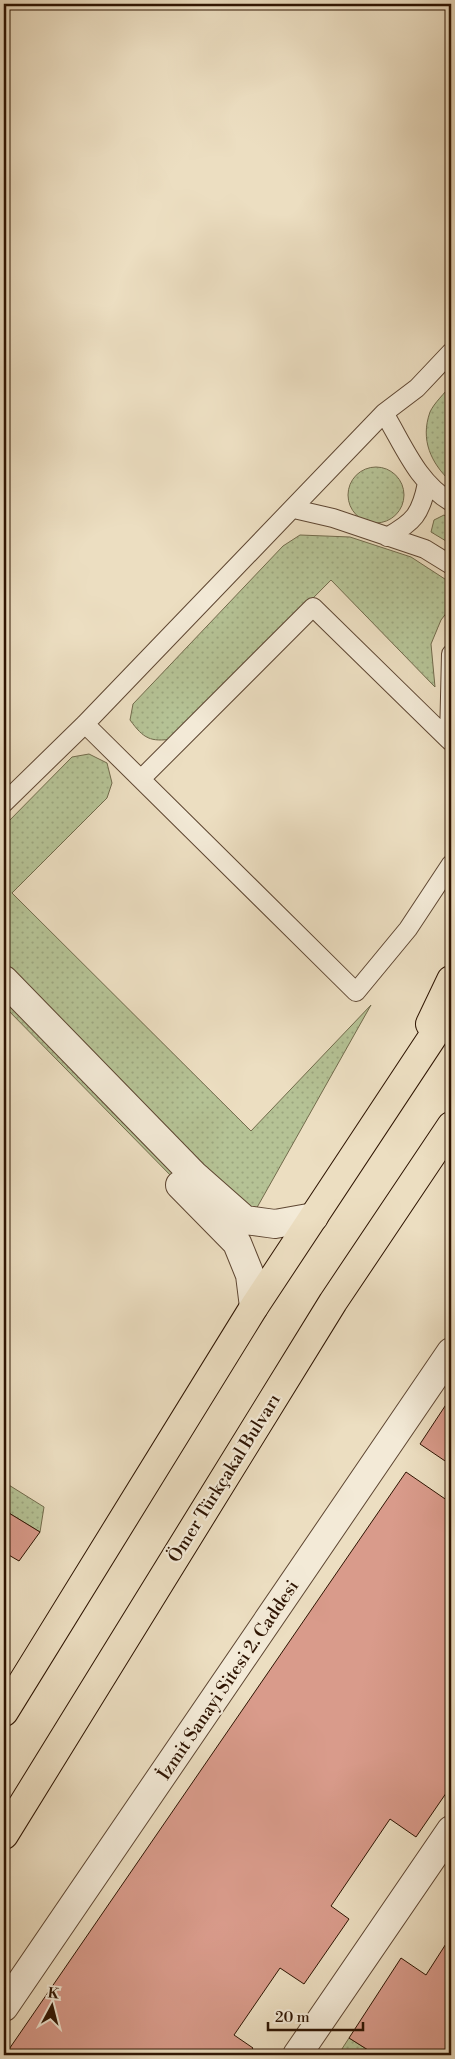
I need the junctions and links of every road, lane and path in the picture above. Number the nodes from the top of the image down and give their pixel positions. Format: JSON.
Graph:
{"nodes":[{"id":1,"x":451,"y":352,"type":"edge"},
{"id":2,"x":384,"y":413,"type":"junction"},
{"id":3,"x":427,"y":483,"type":"junction"},
{"id":4,"x":451,"y":502,"type":"edge"},
{"id":5,"x":294,"y":508,"type":"junction"},
{"id":6,"x":387,"y":537,"type":"junction"},
{"id":7,"x":451,"y":564,"type":"edge"},
{"id":8,"x":451,"y":654,"type":"edge"},
{"id":9,"x":450,"y":688,"type":"edge"},
{"id":10,"x":86,"y":724,"type":"junction"},
{"id":11,"x":450,"y":741,"type":"edge"},
{"id":12,"x":141,"y":779,"type":"junction"},
{"id":13,"x":4,"y":803,"type":"edge"},
{"id":14,"x":451,"y":864,"type":"edge"},
{"id":15,"x":4,"y":980,"type":"edge"},
{"id":16,"x":451,"y":980,"type":"edge"},
{"id":17,"x":4,"y":1006,"type":"edge"},
{"id":18,"x":451,"y":1009,"type":"edge"},
{"id":19,"x":406,"y":1075,"type":"junction"},
{"id":20,"x":451,"y":1126,"type":"edge"},
{"id":21,"x":314,"y":1217,"type":"junction"},
{"id":22,"x":254,"y":1307,"type":"junction"},
{"id":23,"x":451,"y":1352,"type":"edge"},
{"id":24,"x":112,"y":1537,"type":"junction"},
{"id":25,"x":4,"y":1680,"type":"edge"},
{"id":26,"x":4,"y":1712,"type":"edge"},
{"id":27,"x":451,"y":1830,"type":"edge"},
{"id":28,"x":4,"y":1835,"type":"edge"},
{"id":29,"x":4,"y":2007,"type":"edge"},
{"id":30,"x":297,"y":2055,"type":"edge"}],
"edges":[{"from":1,"to":2,"type":"lane"},
{"from":2,"to":3,"type":"lane"},
{"from":2,"to":5,"type":"lane"},
{"from":3,"to":4,"type":"lane"},
{"from":3,"to":6,"type":"lane"},
{"from":5,"to":6,"type":"lane"},
{"from":5,"to":10,"type":"lane"},
{"from":6,"to":7,"type":"lane"},
{"from":8,"to":9,"type":"lane"},
{"from":9,"to":11,"type":"lane"},
{"from":10,"to":12,"type":"lane"},
{"from":10,"to":13,"type":"lane"},
{"from":11,"to":12,"type":"lane"},
{"from":12,"to":14,"type":"lane"},
{"from":15,"to":21,"type":"street"},
{"from":16,"to":19,"type":"main road"},
{"from":17,"to":22,"type":"street"},
{"from":18,"to":19,"type":"main road"},
{"from":19,"to":21,"type":"main road"},
{"from":20,"to":28,"type":"main road","name":"Ömer Türkçakal Bulvarı"},
{"from":21,"to":22,"type":"main road"},
{"from":22,"to":24,"type":"main road"},
{"from":23,"to":29,"type":"street","name":"İzmit Sanayi Sitesi 2. Caddesi"},
{"from":24,"to":25,"type":"main road"},
{"from":24,"to":26,"type":"main road"},
{"from":27,"to":30,"type":"street"}]}
